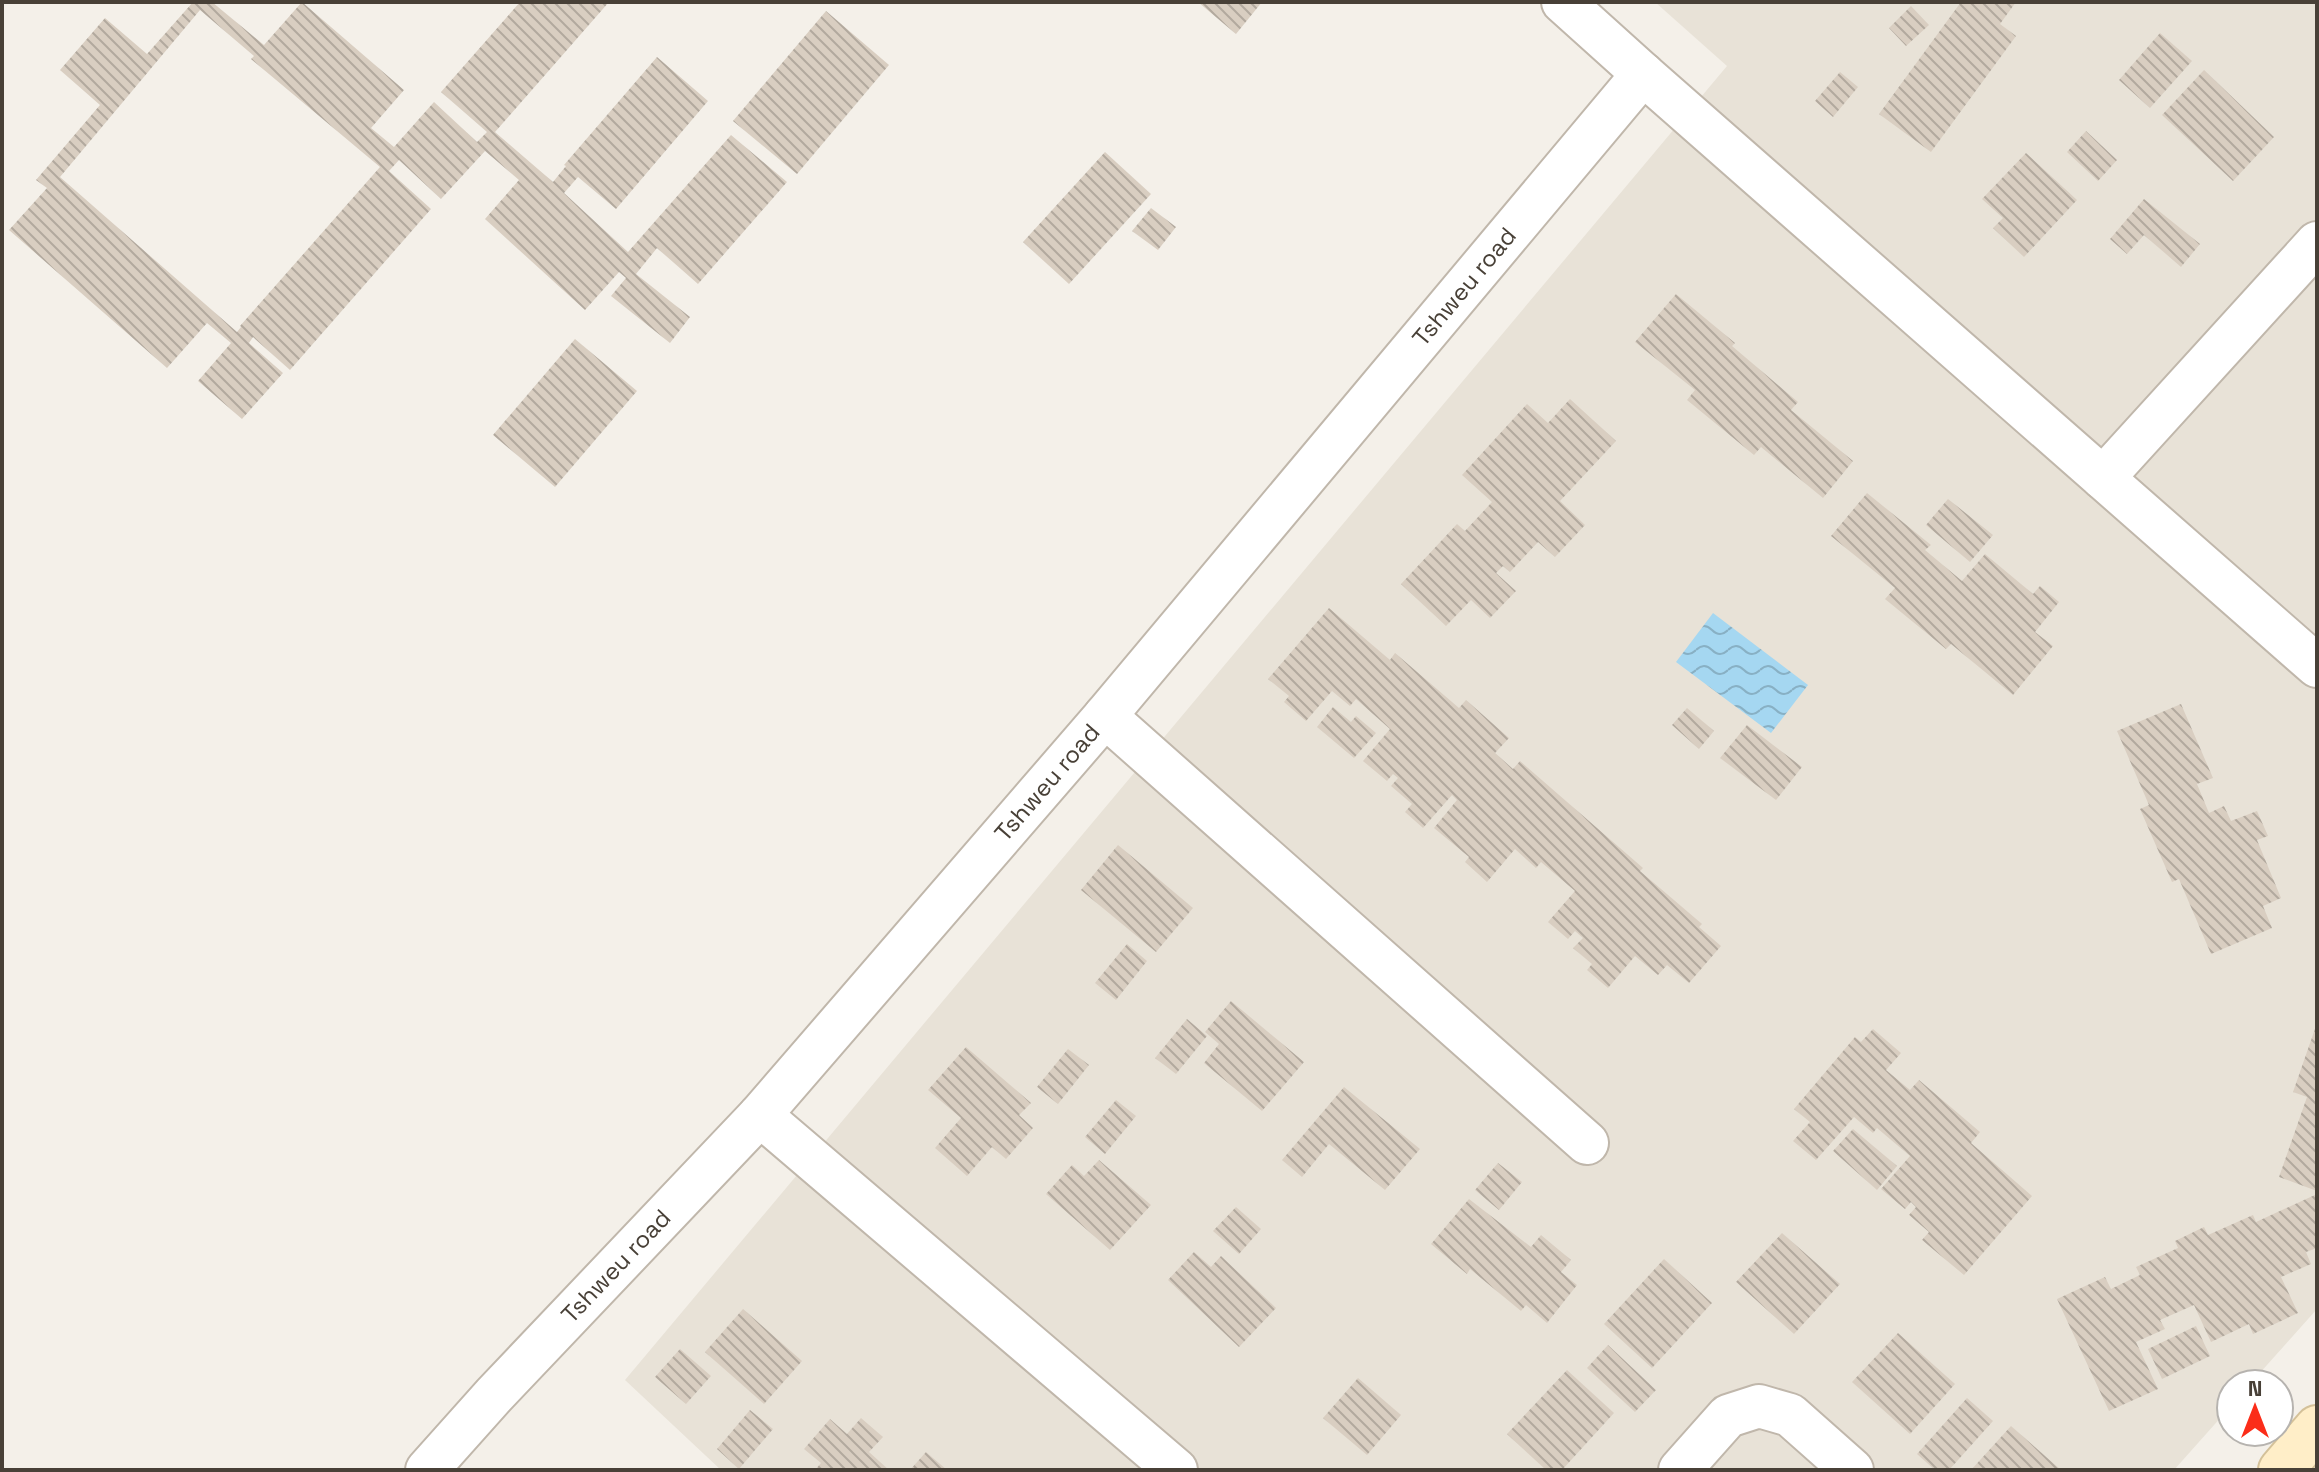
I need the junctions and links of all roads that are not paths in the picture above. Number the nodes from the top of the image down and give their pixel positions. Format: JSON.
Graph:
{"nodes":[{"id":1,"x":1563,"y":2,"type":"edge"},
{"id":2,"x":1643,"y":74,"type":"junction"},
{"id":3,"x":2317,"y":243,"type":"edge"},
{"id":4,"x":2103,"y":478,"type":"junction"},
{"id":5,"x":2317,"y":666,"type":"edge"},
{"id":6,"x":1105,"y":716,"type":"junction"},
{"id":7,"x":760,"y":1115,"type":"junction"},
{"id":8,"x":1587,"y":1143,"type":"dead end"},
{"id":9,"x":2317,"y":1428,"type":"edge"},
{"id":10,"x":427,"y":1470,"type":"edge"},
{"id":11,"x":1176,"y":1470,"type":"edge"},
{"id":12,"x":1680,"y":1470,"type":"edge"},
{"id":13,"x":1852,"y":1470,"type":"edge"},
{"id":14,"x":2281,"y":1470,"type":"edge"}],
"edges":[{"from":1,"to":2,"type":"street"},
{"from":2,"to":4,"type":"street"},
{"from":2,"to":6,"type":"street","name":"Tshweu road"},
{"from":3,"to":4,"type":"street"},
{"from":4,"to":5,"type":"street"},
{"from":6,"to":7,"type":"street","name":"Tshweu road"},
{"from":6,"to":8,"type":"street"},
{"from":7,"to":10,"type":"street","name":"Tshweu road"},
{"from":7,"to":11,"type":"street"},
{"from":9,"to":14,"type":"main road"},
{"from":12,"to":13,"type":"street"}]}
